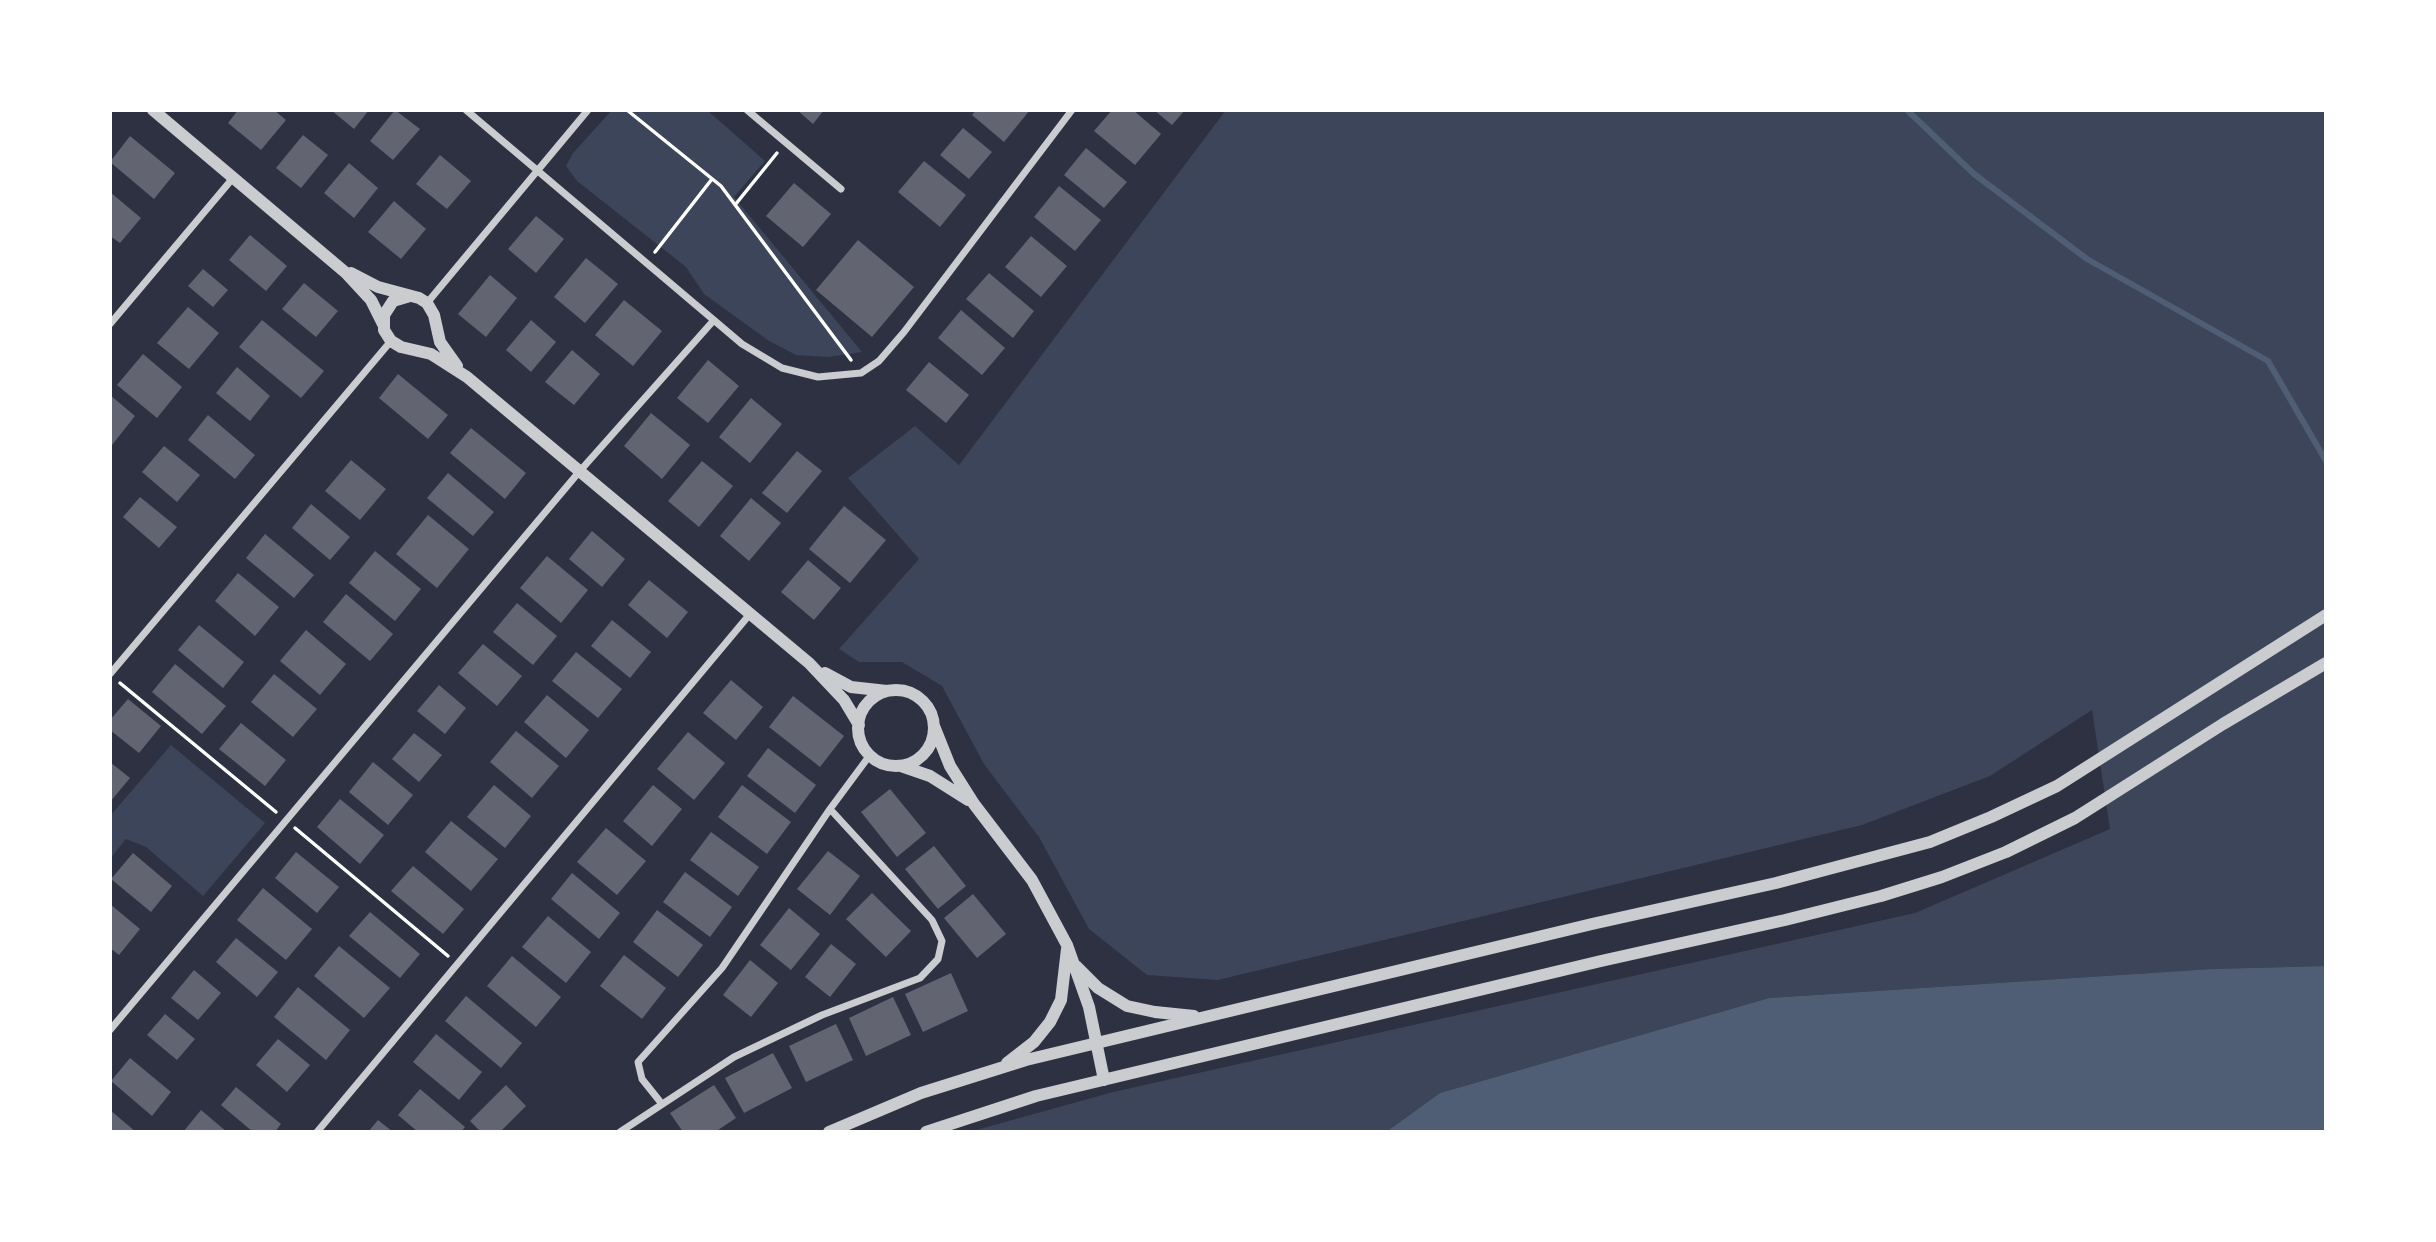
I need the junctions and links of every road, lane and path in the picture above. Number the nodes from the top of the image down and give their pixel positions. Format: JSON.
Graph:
{"nodes":[{"id":1,"x":153,"y":110,"type":"edge"},
{"id":2,"x":466,"y":110,"type":"edge"},
{"id":3,"x":588,"y":110,"type":"edge"},
{"id":4,"x":627,"y":110,"type":"edge"},
{"id":5,"x":747,"y":110,"type":"edge"},
{"id":6,"x":1072,"y":110,"type":"edge"},
{"id":7,"x":785,"y":142,"type":"junction"},
{"id":8,"x":537,"y":171,"type":"junction"},
{"id":9,"x":233,"y":178,"type":"junction"},
{"id":10,"x":712,"y":179,"type":"junction"},
{"id":11,"x":841,"y":189,"type":"dead end"},
{"id":12,"x":735,"y":205,"type":"junction"},
{"id":13,"x":646,"y":263,"type":"junction"},
{"id":14,"x":339,"y":266,"type":"junction"},
{"id":15,"x":410,"y":296,"type":"junction"},
{"id":16,"x":427,"y":303,"type":"junction"},
{"id":17,"x":714,"y":320,"type":"junction"},
{"id":18,"x":435,"y":323,"type":"junction"},
{"id":19,"x":110,"y":324,"type":"edge"},
{"id":20,"x":383,"y":324,"type":"junction"},
{"id":21,"x":391,"y":341,"type":"junction"},
{"id":22,"x":407,"y":348,"type":"junction"},
{"id":23,"x":860,"y":373,"type":"junction"},
{"id":24,"x":467,"y":377,"type":"junction"},
{"id":25,"x":579,"y":472,"type":"junction"},
{"id":26,"x":750,"y":614,"type":"junction"},
{"id":27,"x":2326,"y":615,"type":"edge"},
{"id":28,"x":809,"y":663,"type":"junction"},
{"id":29,"x":2326,"y":663,"type":"edge"},
{"id":30,"x":110,"y":674,"type":"edge"},
{"id":31,"x":887,"y":691,"type":"junction"},
{"id":32,"x":859,"y":725,"type":"junction"},
{"id":33,"x":934,"y":726,"type":"junction"},
{"id":34,"x":870,"y":755,"type":"junction"},
{"id":35,"x":901,"y":766,"type":"junction"},
{"id":36,"x":974,"y":804,"type":"junction"},
{"id":37,"x":830,"y":809,"type":"junction"},
{"id":38,"x":1067,"y":945,"type":"junction"},
{"id":39,"x":1074,"y":964,"type":"junction"},
{"id":40,"x":1205,"y":1017,"type":"junction"},
{"id":41,"x":110,"y":1030,"type":"edge"},
{"id":42,"x":1096,"y":1043,"type":"junction"},
{"id":43,"x":1001,"y":1068,"type":"junction"},
{"id":44,"x":1104,"y":1080,"type":"junction"},
{"id":45,"x":662,"y":1104,"type":"junction"},
{"id":46,"x":317,"y":1132,"type":"edge"},
{"id":47,"x":620,"y":1132,"type":"edge"},
{"id":48,"x":829,"y":1132,"type":"edge"},
{"id":49,"x":926,"y":1132,"type":"edge"}],
"edges":[{"from":1,"to":9,"type":"street"},
{"from":2,"to":8,"type":"street"},
{"from":3,"to":8,"type":"street"},
{"from":4,"to":10,"type":"path"},
{"from":5,"to":7,"type":"street"},
{"from":6,"to":23,"type":"street"},
{"from":7,"to":11,"type":"street"},
{"from":7,"to":12,"type":"path"},
{"from":8,"to":13,"type":"street"},
{"from":8,"to":16,"type":"street"},
{"from":9,"to":14,"type":"street"},
{"from":9,"to":19,"type":"street"},
{"from":10,"to":12,"type":"path"},
{"from":10,"to":13,"type":"path"},
{"from":12,"to":23,"type":"path"},
{"from":13,"to":17,"type":"street"},
{"from":14,"to":15,"type":"street"},
{"from":14,"to":20,"type":"street"},
{"from":15,"to":16,"type":"street"},
{"from":15,"to":20,"type":"street"},
{"from":16,"to":18,"type":"street"},
{"from":17,"to":23,"type":"street"},
{"from":17,"to":25,"type":"street"},
{"from":18,"to":22,"type":"street"},
{"from":18,"to":24,"type":"street"},
{"from":20,"to":21,"type":"street"},
{"from":21,"to":22,"type":"street"},
{"from":21,"to":30,"type":"street"},
{"from":22,"to":24,"type":"street"},
{"from":24,"to":25,"type":"street"},
{"from":25,"to":26,"type":"street"},
{"from":25,"to":41,"type":"street"},
{"from":26,"to":28,"type":"street"},
{"from":26,"to":46,"type":"street"},
{"from":27,"to":40,"type":"street"},
{"from":28,"to":31,"type":"street"},
{"from":28,"to":32,"type":"street"},
{"from":29,"to":44,"type":"street"},
{"from":31,"to":32,"type":"street"},
{"from":31,"to":33,"type":"street"},
{"from":32,"to":34,"type":"street"},
{"from":33,"to":35,"type":"street"},
{"from":33,"to":36,"type":"street"},
{"from":34,"to":35,"type":"street"},
{"from":34,"to":37,"type":"street"},
{"from":35,"to":36,"type":"street"},
{"from":36,"to":38,"type":"street"},
{"from":37,"to":45,"type":"street"},
{"from":37,"to":45,"type":"street"},
{"from":38,"to":39,"type":"street"},
{"from":38,"to":43,"type":"street"},
{"from":39,"to":40,"type":"street"},
{"from":39,"to":42,"type":"street"},
{"from":40,"to":42,"type":"street"},
{"from":42,"to":43,"type":"street"},
{"from":42,"to":44,"type":"street"},
{"from":43,"to":48,"type":"street"},
{"from":44,"to":49,"type":"street"},
{"from":45,"to":47,"type":"street"}]}
